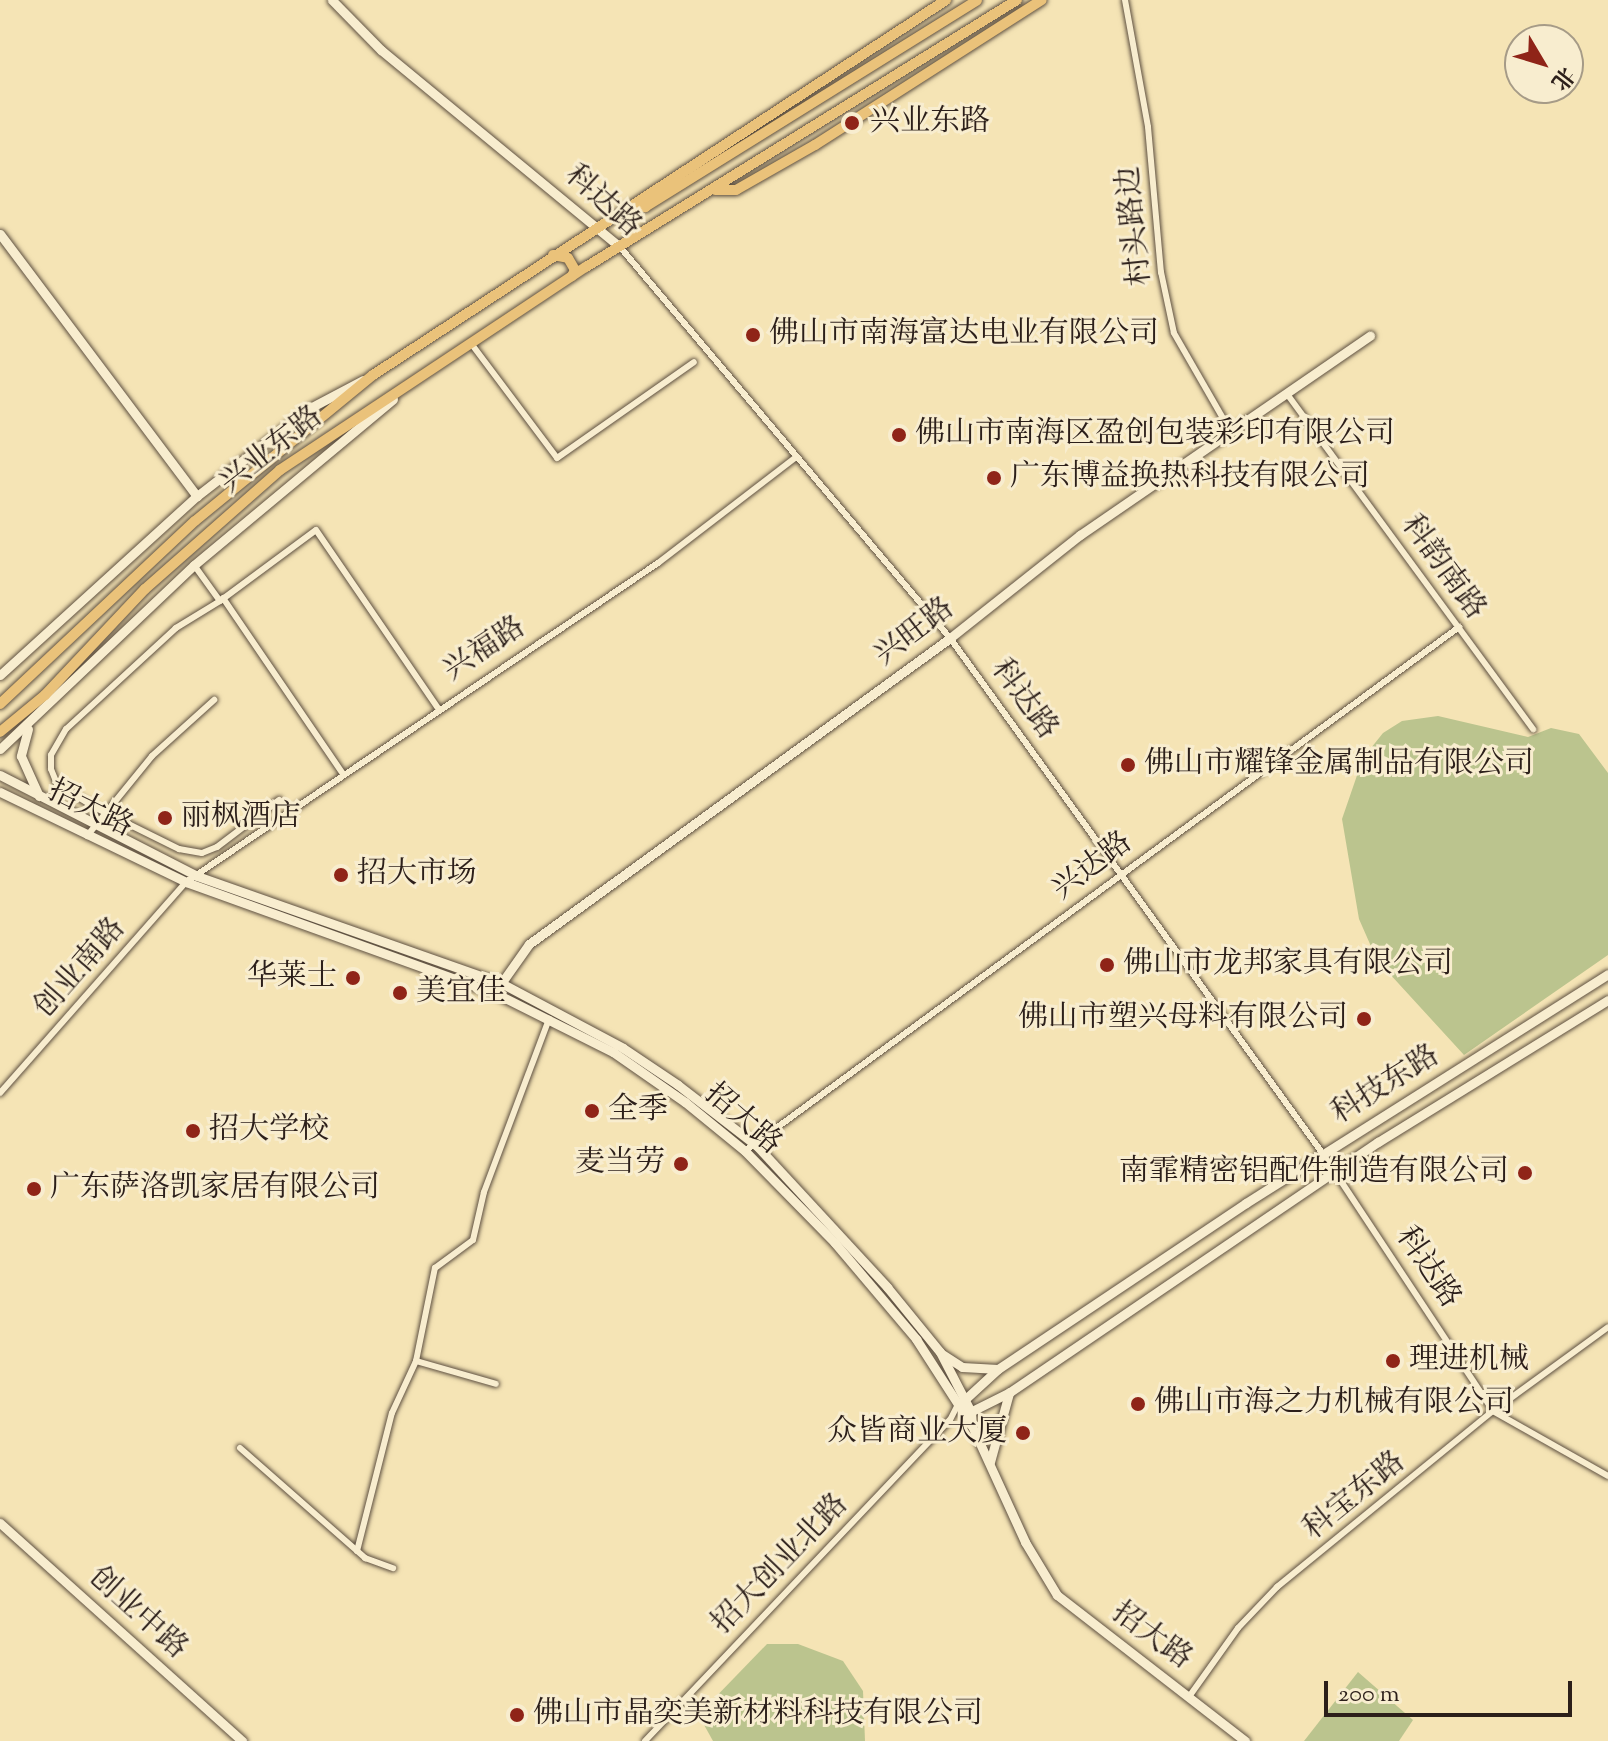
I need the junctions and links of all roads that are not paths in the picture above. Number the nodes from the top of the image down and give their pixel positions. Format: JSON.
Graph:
{"nodes":[{"id":1,"x":946,"y":0,"type":"edge"},
{"id":2,"x":977,"y":0,"type":"edge"},
{"id":3,"x":1017,"y":0,"type":"edge"},
{"id":4,"x":1042,"y":0,"type":"edge"},
{"id":5,"x":1125,"y":0,"type":"edge"},
{"id":6,"x":336,"y":2,"type":"edge"},
{"id":7,"x":713,"y":190,"type":"junction"},
{"id":8,"x":637,"y":204,"type":"junction"},
{"id":9,"x":598,"y":227,"type":"junction"},
{"id":10,"x":0,"y":234,"type":"edge"},
{"id":11,"x":620,"y":247,"type":"junction"},
{"id":12,"x":552,"y":255,"type":"junction"},
{"id":13,"x":571,"y":278,"type":"junction"},
{"id":14,"x":1370,"y":336,"type":"dead end"},
{"id":15,"x":470,"y":342,"type":"junction"},
{"id":16,"x":694,"y":362,"type":"dead end"},
{"id":17,"x":373,"y":375,"type":"junction"},
{"id":18,"x":419,"y":375,"type":"junction"},
{"id":19,"x":1287,"y":394,"type":"junction"},
{"id":20,"x":1231,"y":432,"type":"junction"},
{"id":21,"x":795,"y":458,"type":"junction"},
{"id":22,"x":197,"y":496,"type":"junction"},
{"id":23,"x":194,"y":565,"type":"junction"},
{"id":24,"x":222,"y":599,"type":"junction"},
{"id":25,"x":1459,"y":627,"type":"junction"},
{"id":26,"x":950,"y":638,"type":"junction"},
{"id":27,"x":0,"y":675,"type":"edge"},
{"id":28,"x":214,"y":700,"type":"dead end"},
{"id":29,"x":0,"y":704,"type":"edge"},
{"id":30,"x":438,"y":708,"type":"junction"},
{"id":31,"x":33,"y":720,"type":"junction"},
{"id":32,"x":1533,"y":729,"type":"dead end"},
{"id":33,"x":0,"y":732,"type":"edge"},
{"id":34,"x":0,"y":749,"type":"edge"},
{"id":35,"x":343,"y":774,"type":"junction"},
{"id":36,"x":0,"y":775,"type":"edge"},
{"id":37,"x":0,"y":792,"type":"edge"},
{"id":38,"x":279,"y":800,"type":"dead end"},
{"id":39,"x":55,"y":807,"type":"junction"},
{"id":40,"x":105,"y":813,"type":"junction"},
{"id":41,"x":94,"y":826,"type":"junction"},
{"id":42,"x":87,"y":836,"type":"junction"},
{"id":43,"x":1119,"y":875,"type":"junction"},
{"id":44,"x":197,"y":876,"type":"junction"},
{"id":45,"x":186,"y":882,"type":"junction"},
{"id":46,"x":1608,"y":974,"type":"edge"},
{"id":47,"x":501,"y":983,"type":"junction"},
{"id":48,"x":497,"y":994,"type":"junction"},
{"id":49,"x":1608,"y":1000,"type":"edge"},
{"id":50,"x":550,"y":1019,"type":"junction"},
{"id":51,"x":0,"y":1093,"type":"edge"},
{"id":52,"x":757,"y":1146,"type":"junction"},
{"id":53,"x":745,"y":1151,"type":"junction"},
{"id":54,"x":1323,"y":1154,"type":"junction"},
{"id":55,"x":1333,"y":1171,"type":"junction"},
{"id":56,"x":1608,"y":1327,"type":"edge"},
{"id":57,"x":940,"y":1352,"type":"junction"},
{"id":58,"x":416,"y":1361,"type":"junction"},
{"id":59,"x":998,"y":1369,"type":"junction"},
{"id":60,"x":496,"y":1384,"type":"dead end"},
{"id":61,"x":1010,"y":1392,"type":"junction"},
{"id":62,"x":961,"y":1403,"type":"junction"},
{"id":63,"x":1493,"y":1411,"type":"junction"},
{"id":64,"x":967,"y":1415,"type":"junction"},
{"id":65,"x":950,"y":1420,"type":"junction"},
{"id":66,"x":240,"y":1448,"type":"dead end"},
{"id":67,"x":990,"y":1462,"type":"junction"},
{"id":68,"x":1608,"y":1476,"type":"edge"},
{"id":69,"x":0,"y":1523,"type":"edge"},
{"id":70,"x":357,"y":1551,"type":"junction"},
{"id":71,"x":393,"y":1568,"type":"dead end"},
{"id":72,"x":1191,"y":1694,"type":"junction"},
{"id":73,"x":242,"y":1741,"type":"edge"},
{"id":74,"x":645,"y":1741,"type":"edge"},
{"id":75,"x":1245,"y":1741,"type":"edge"}],
"edges":[{"from":1,"to":8,"type":"main road"},
{"from":2,"to":8,"type":"main road"},
{"from":3,"to":7,"type":"main road","name":"兴业东路"},
{"from":4,"to":7,"type":"main road"},
{"from":5,"to":20,"type":"street","name":"村头路边"},
{"from":6,"to":9,"type":"main road","name":"科达路"},
{"from":7,"to":11,"type":"main road","name":"兴业东路"},
{"from":8,"to":9,"type":"main road"},
{"from":9,"to":11,"type":"main road","name":"科达路"},
{"from":9,"to":12,"type":"main road"},
{"from":10,"to":22,"type":"main road"},
{"from":11,"to":13,"type":"main road","name":"兴业东路"},
{"from":11,"to":21,"type":"street","name":"科达路"},
{"from":12,"to":13,"type":"main road"},
{"from":12,"to":17,"type":"main road"},
{"from":13,"to":15,"type":"main road","name":"兴业东路"},
{"from":14,"to":19,"type":"main road","name":"兴旺路"},
{"from":15,"to":16,"type":"street"},
{"from":15,"to":18,"type":"main road","name":"兴业东路"},
{"from":17,"to":22,"type":"main road"},
{"from":17,"to":29,"type":"main road"},
{"from":18,"to":23,"type":"main road"},
{"from":18,"to":33,"type":"main road","name":"兴业东路"},
{"from":19,"to":20,"type":"main road","name":"兴旺路"},
{"from":19,"to":25,"type":"street","name":"科韵南路"},
{"from":20,"to":26,"type":"main road","name":"兴旺路"},
{"from":21,"to":26,"type":"street","name":"科达路"},
{"from":21,"to":30,"type":"street","name":"兴福路"},
{"from":22,"to":27,"type":"main road"},
{"from":23,"to":24,"type":"street"},
{"from":23,"to":31,"type":"main road"},
{"from":24,"to":30,"type":"street"},
{"from":24,"to":35,"type":"street"},
{"from":24,"to":40,"type":"street"},
{"from":25,"to":32,"type":"street","name":"科韵南路"},
{"from":25,"to":43,"type":"street","name":"兴达路"},
{"from":26,"to":43,"type":"street","name":"科达路"},
{"from":26,"to":47,"type":"main road","name":"兴旺路"},
{"from":28,"to":40,"type":"street"},
{"from":30,"to":35,"type":"street","name":"兴福路"},
{"from":31,"to":34,"type":"main road"},
{"from":31,"to":39,"type":"main road"},
{"from":35,"to":44,"type":"street","name":"兴福路"},
{"from":36,"to":39,"type":"main road","name":"招大路"},
{"from":37,"to":42,"type":"main road","name":"招大路"},
{"from":38,"to":40,"type":"street"},
{"from":39,"to":41,"type":"main road","name":"招大路"},
{"from":40,"to":41,"type":"street"},
{"from":41,"to":42,"type":"street"},
{"from":41,"to":44,"type":"main road","name":"招大路"},
{"from":42,"to":45,"type":"main road","name":"招大路"},
{"from":43,"to":52,"type":"street","name":"兴达路"},
{"from":43,"to":54,"type":"street","name":"科达路"},
{"from":44,"to":45,"type":"street","name":"创业南路"},
{"from":44,"to":47,"type":"main road","name":"招大路"},
{"from":45,"to":48,"type":"main road","name":"招大路"},
{"from":45,"to":51,"type":"street","name":"创业南路"},
{"from":46,"to":54,"type":"main road","name":"科技东路"},
{"from":47,"to":48,"type":"main road","name":"兴旺路"},
{"from":47,"to":52,"type":"main road","name":"招大路"},
{"from":48,"to":50,"type":"main road","name":"招大路"},
{"from":49,"to":55,"type":"main road"},
{"from":50,"to":53,"type":"main road","name":"招大路"},
{"from":50,"to":58,"type":"street"},
{"from":52,"to":53,"type":"street","name":"兴达路"},
{"from":52,"to":57,"type":"main road","name":"招大路"},
{"from":53,"to":62,"type":"main road","name":"招大路"},
{"from":54,"to":55,"type":"street","name":"科达路"},
{"from":54,"to":59,"type":"main road","name":"科技东路"},
{"from":55,"to":61,"type":"main road"},
{"from":55,"to":63,"type":"street","name":"科达路"},
{"from":56,"to":63,"type":"street","name":"科宝东路"},
{"from":57,"to":59,"type":"main road"},
{"from":57,"to":62,"type":"main road","name":"招大路"},
{"from":58,"to":60,"type":"street"},
{"from":58,"to":70,"type":"street"},
{"from":59,"to":62,"type":"main road","name":"科技东路"},
{"from":61,"to":64,"type":"main road"},
{"from":61,"to":67,"type":"main road"},
{"from":62,"to":64,"type":"main road","name":"招大路"},
{"from":62,"to":65,"type":"street","name":"招大创业北路"},
{"from":63,"to":68,"type":"street","name":"科达路"},
{"from":63,"to":72,"type":"street","name":"科宝东路"},
{"from":64,"to":65,"type":"street"},
{"from":64,"to":67,"type":"main road","name":"招大路"},
{"from":65,"to":74,"type":"street","name":"招大创业北路"},
{"from":66,"to":70,"type":"street"},
{"from":67,"to":72,"type":"main road","name":"招大路"},
{"from":69,"to":73,"type":"main road","name":"创业中路"},
{"from":70,"to":71,"type":"street"},
{"from":72,"to":75,"type":"main road","name":"招大路"}]}
